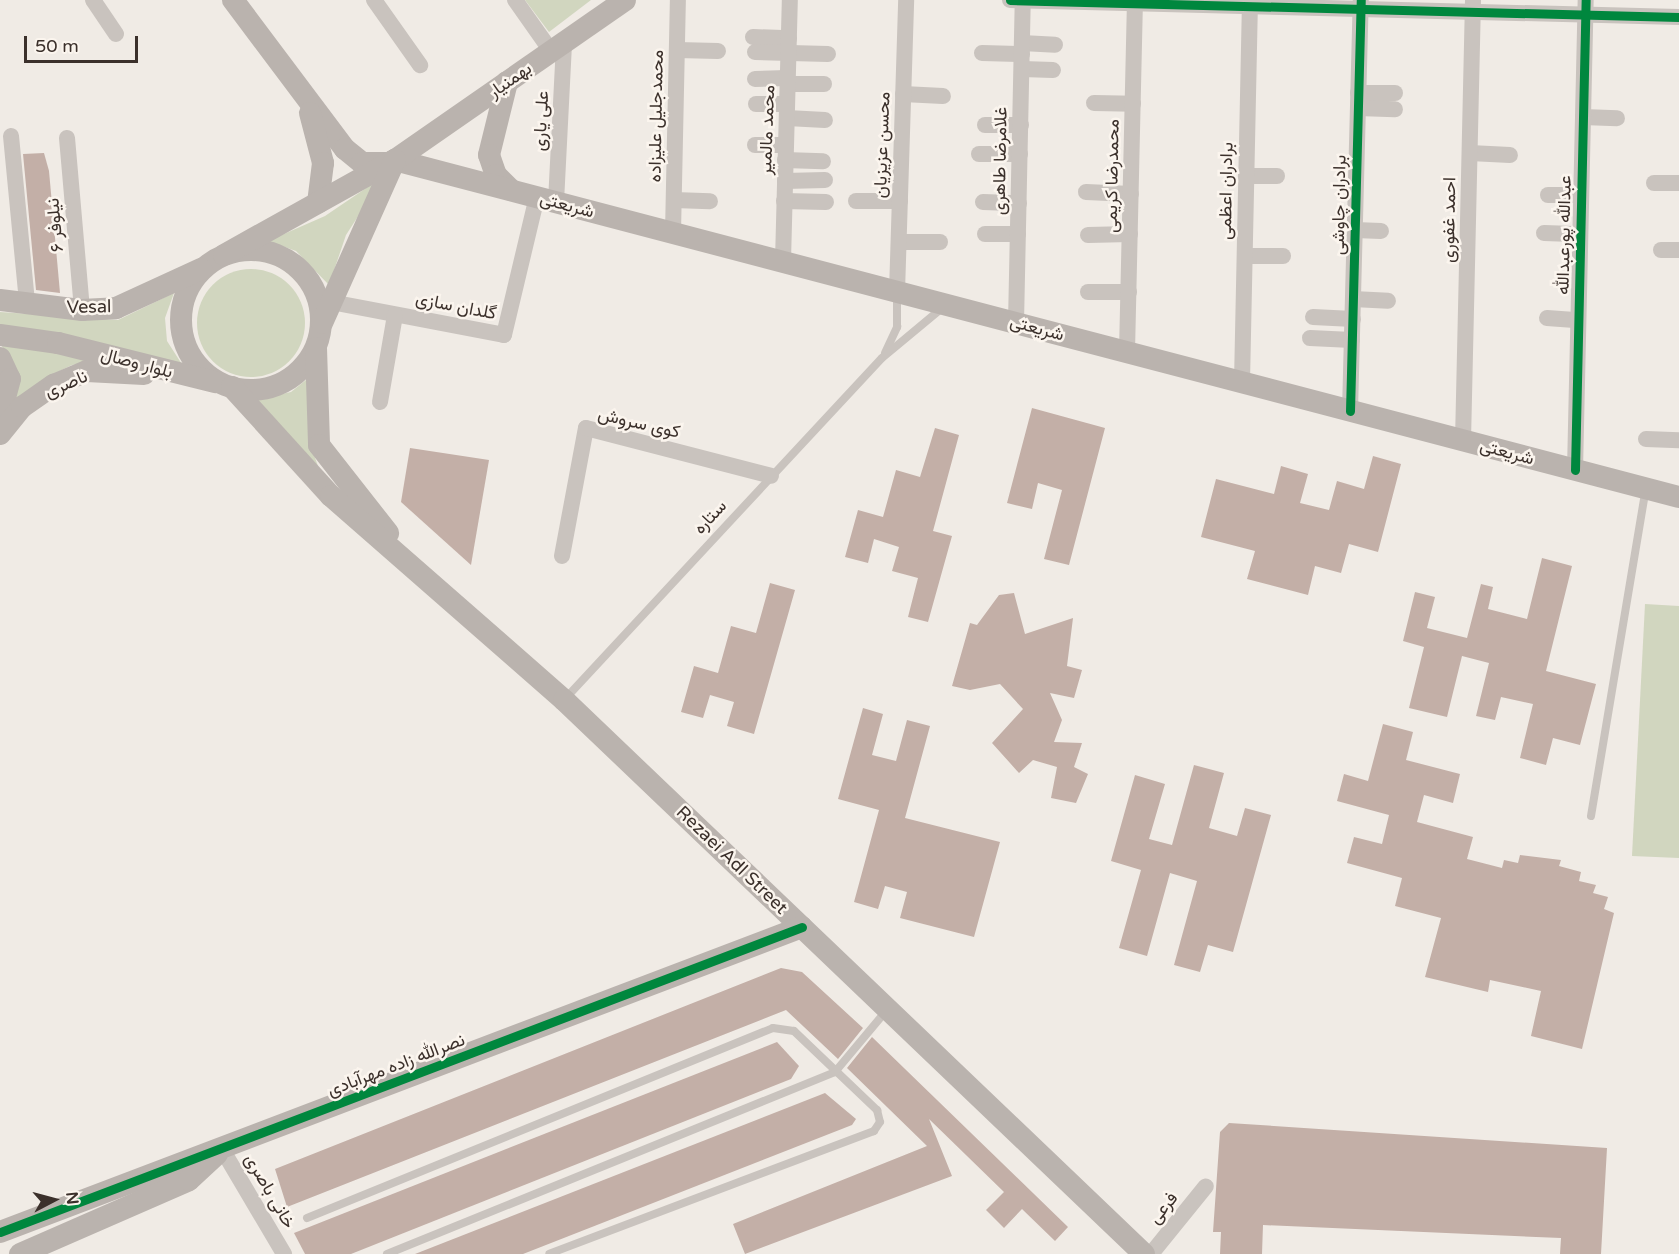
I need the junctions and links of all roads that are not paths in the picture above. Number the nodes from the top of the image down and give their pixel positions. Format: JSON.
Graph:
{"nodes":[{"id":1,"x":93,"y":0,"type":"edge"},
{"id":2,"x":233,"y":0,"type":"edge"},
{"id":3,"x":374,"y":0,"type":"edge"},
{"id":4,"x":515,"y":0,"type":"edge"},
{"id":5,"x":625,"y":0,"type":"edge"},
{"id":6,"x":678,"y":0,"type":"edge"},
{"id":7,"x":790,"y":0,"type":"edge"},
{"id":8,"x":906,"y":0,"type":"edge"},
{"id":9,"x":1010,"y":0,"type":"edge"},
{"id":10,"x":1023,"y":0,"type":"edge"},
{"id":11,"x":1135,"y":2,"type":"edge"},
{"id":12,"x":1250,"y":3,"type":"edge"},
{"id":13,"x":1361,"y":4,"type":"edge"},
{"id":14,"x":1473,"y":6,"type":"edge"},
{"id":15,"x":1585,"y":7,"type":"edge"},
{"id":16,"x":1679,"y":17,"type":"edge"},
{"id":17,"x":116,"y":34,"type":"dead end"},
{"id":18,"x":754,"y":45,"type":"dead end"},
{"id":19,"x":789,"y":45,"type":"junction"},
{"id":20,"x":1055,"y":45,"type":"dead end"},
{"id":21,"x":558,"y":47,"type":"junction"},
{"id":22,"x":677,"y":51,"type":"junction"},
{"id":23,"x":718,"y":51,"type":"dead end"},
{"id":24,"x":982,"y":53,"type":"dead end"},
{"id":25,"x":828,"y":54,"type":"dead end"},
{"id":26,"x":1022,"y":55,"type":"junction"},
{"id":27,"x":420,"y":65,"type":"dead end"},
{"id":28,"x":1053,"y":70,"type":"dead end"},
{"id":29,"x":754,"y":79,"type":"dead end"},
{"id":30,"x":788,"y":81,"type":"junction"},
{"id":31,"x":507,"y":82,"type":"junction"},
{"id":32,"x":824,"y":84,"type":"dead end"},
{"id":33,"x":903,"y":94,"type":"junction"},
{"id":34,"x":943,"y":96,"type":"dead end"},
{"id":35,"x":1358,"y":101,"type":"junction"},
{"id":36,"x":1395,"y":101,"type":"dead end"},
{"id":37,"x":1094,"y":103,"type":"dead end"},
{"id":38,"x":756,"y":104,"type":"dead end"},
{"id":39,"x":1133,"y":104,"type":"junction"},
{"id":40,"x":309,"y":105,"type":"junction"},
{"id":41,"x":787,"y":111,"type":"junction"},
{"id":42,"x":1583,"y":117,"type":"junction"},
{"id":43,"x":1617,"y":118,"type":"dead end"},
{"id":44,"x":825,"y":120,"type":"dead end"},
{"id":45,"x":985,"y":125,"type":"dead end"},
{"id":46,"x":1021,"y":125,"type":"junction"},
{"id":47,"x":11,"y":136,"type":"dead end"},
{"id":48,"x":67,"y":138,"type":"dead end"},
{"id":49,"x":755,"y":144,"type":"dead end"},
{"id":50,"x":786,"y":153,"type":"junction"},
{"id":51,"x":979,"y":153,"type":"dead end"},
{"id":52,"x":1470,"y":153,"type":"junction"},
{"id":53,"x":1020,"y":154,"type":"junction"},
{"id":54,"x":1510,"y":155,"type":"dead end"},
{"id":55,"x":396,"y":158,"type":"junction"},
{"id":56,"x":823,"y":160,"type":"dead end"},
{"id":57,"x":1246,"y":176,"type":"junction"},
{"id":58,"x":1277,"y":176,"type":"dead end"},
{"id":59,"x":825,"y":180,"type":"dead end"},
{"id":60,"x":785,"y":181,"type":"junction"},
{"id":61,"x":503,"y":183,"type":"junction"},
{"id":62,"x":1654,"y":183,"type":"dead end"},
{"id":63,"x":1679,"y":183,"type":"edge"},
{"id":64,"x":1086,"y":192,"type":"dead end"},
{"id":65,"x":1131,"y":194,"type":"junction"},
{"id":66,"x":1548,"y":195,"type":"dead end"},
{"id":67,"x":1581,"y":195,"type":"junction"},
{"id":68,"x":550,"y":197,"type":"junction"},
{"id":69,"x":983,"y":197,"type":"dead end"},
{"id":70,"x":1019,"y":198,"type":"junction"},
{"id":71,"x":674,"y":200,"type":"junction"},
{"id":72,"x":710,"y":201,"type":"dead end"},
{"id":73,"x":784,"y":201,"type":"junction"},
{"id":74,"x":826,"y":201,"type":"dead end"},
{"id":75,"x":856,"y":201,"type":"dead end"},
{"id":76,"x":900,"y":201,"type":"junction"},
{"id":77,"x":318,"y":203,"type":"junction"},
{"id":78,"x":673,"y":228,"type":"junction"},
{"id":79,"x":1355,"y":230,"type":"junction"},
{"id":80,"x":1381,"y":231,"type":"dead end"},
{"id":81,"x":1544,"y":233,"type":"dead end"},
{"id":82,"x":985,"y":234,"type":"dead end"},
{"id":83,"x":1018,"y":234,"type":"junction"},
{"id":84,"x":1130,"y":234,"type":"junction"},
{"id":85,"x":1581,"y":234,"type":"junction"},
{"id":86,"x":1088,"y":235,"type":"dead end"},
{"id":87,"x":898,"y":242,"type":"junction"},
{"id":88,"x":940,"y":242,"type":"dead end"},
{"id":89,"x":1661,"y":250,"type":"dead end"},
{"id":90,"x":1679,"y":250,"type":"edge"},
{"id":91,"x":224,"y":255,"type":"junction"},
{"id":92,"x":1245,"y":256,"type":"junction"},
{"id":93,"x":1282,"y":256,"type":"dead end"},
{"id":94,"x":783,"y":257,"type":"junction"},
{"id":95,"x":205,"y":267,"type":"junction"},
{"id":96,"x":897,"y":288,"type":"junction"},
{"id":97,"x":1088,"y":292,"type":"dead end"},
{"id":98,"x":1129,"y":292,"type":"junction"},
{"id":99,"x":1353,"y":299,"type":"junction"},
{"id":100,"x":0,"y":300,"type":"edge"},
{"id":101,"x":1388,"y":301,"type":"dead end"},
{"id":102,"x":331,"y":302,"type":"junction"},
{"id":103,"x":27,"y":303,"type":"junction"},
{"id":104,"x":947,"y":305,"type":"junction"},
{"id":105,"x":82,"y":310,"type":"junction"},
{"id":106,"x":395,"y":315,"type":"junction"},
{"id":107,"x":1312,"y":317,"type":"dead end"},
{"id":108,"x":1016,"y":318,"type":"junction"},
{"id":109,"x":1547,"y":318,"type":"dead end"},
{"id":110,"x":1353,"y":319,"type":"junction"},
{"id":111,"x":1578,"y":320,"type":"junction"},
{"id":112,"x":321,"y":325,"type":"junction"},
{"id":113,"x":0,"y":335,"type":"edge"},
{"id":114,"x":1310,"y":338,"type":"dead end"},
{"id":115,"x":1352,"y":340,"type":"junction"},
{"id":116,"x":316,"y":348,"type":"junction"},
{"id":117,"x":1127,"y":348,"type":"junction"},
{"id":118,"x":0,"y":358,"type":"edge"},
{"id":119,"x":882,"y":358,"type":"junction"},
{"id":120,"x":183,"y":375,"type":"junction"},
{"id":121,"x":1242,"y":378,"type":"junction"},
{"id":122,"x":224,"y":385,"type":"junction"},
{"id":123,"x":380,"y":402,"type":"dead end"},
{"id":124,"x":1350,"y":407,"type":"junction"},
{"id":125,"x":0,"y":416,"type":"edge"},
{"id":126,"x":0,"y":434,"type":"edge"},
{"id":127,"x":1464,"y":436,"type":"junction"},
{"id":128,"x":1646,"y":439,"type":"dead end"},
{"id":129,"x":1679,"y":440,"type":"edge"},
{"id":130,"x":1575,"y":467,"type":"junction"},
{"id":131,"x":771,"y":476,"type":"junction"},
{"id":132,"x":1646,"y":489,"type":"junction"},
{"id":133,"x":1679,"y":491,"type":"edge"},
{"id":134,"x":1679,"y":497,"type":"edge"},
{"id":135,"x":392,"y":546,"type":"junction"},
{"id":136,"x":562,"y":556,"type":"dead end"},
{"id":137,"x":564,"y":700,"type":"junction"},
{"id":138,"x":1591,"y":816,"type":"dead end"},
{"id":139,"x":802,"y":927,"type":"junction"},
{"id":140,"x":888,"y":1009,"type":"junction"},
{"id":141,"x":835,"y":1072,"type":"junction"},
{"id":142,"x":222,"y":1149,"type":"junction"},
{"id":143,"x":1206,"y":1186,"type":"dead end"},
{"id":144,"x":307,"y":1218,"type":"dead end"},
{"id":145,"x":0,"y":1232,"type":"edge"},
{"id":146,"x":20,"y":1254,"type":"edge"},
{"id":147,"x":284,"y":1254,"type":"edge"},
{"id":148,"x":387,"y":1254,"type":"edge"},
{"id":149,"x":549,"y":1254,"type":"edge"},
{"id":150,"x":1144,"y":1254,"type":"edge"},
{"id":151,"x":1151,"y":1254,"type":"edge"}],
"edges":[{"from":1,"to":17,"type":"street"},
{"from":2,"to":40,"type":"main road","name":"شریعتی"},
{"from":3,"to":27,"type":"street"},
{"from":4,"to":21,"type":"street"},
{"from":5,"to":21,"type":"main road","name":"بهمنیار"},
{"from":6,"to":22,"type":"street","name":"محمدجلیل علیزاده"},
{"from":7,"to":19,"type":"street","name":"محمد مالمیر"},
{"from":8,"to":33,"type":"street","name":"محسن عزیزیان"},
{"from":9,"to":10,"type":"street"},
{"from":10,"to":11,"type":"street"},
{"from":10,"to":26,"type":"street","name":"غلامرضا طاهری"},
{"from":11,"to":12,"type":"street"},
{"from":11,"to":39,"type":"street","name":"محمدرضا کریمی"},
{"from":12,"to":13,"type":"street"},
{"from":12,"to":57,"type":"street","name":"برادران اعظمی"},
{"from":13,"to":14,"type":"street"},
{"from":13,"to":35,"type":"street","name":"برادران چاوشی"},
{"from":14,"to":15,"type":"street"},
{"from":14,"to":52,"type":"street","name":"احمد غفوری"},
{"from":15,"to":16,"type":"street"},
{"from":15,"to":42,"type":"street","name":"عبدالله پورعبدالله"},
{"from":18,"to":19,"type":"street"},
{"from":19,"to":25,"type":"street"},
{"from":19,"to":30,"type":"street","name":"محمد مالمیر"},
{"from":20,"to":26,"type":"street"},
{"from":21,"to":31,"type":"main road","name":"بهمنیار"},
{"from":21,"to":68,"type":"street","name":"علی یاری"},
{"from":22,"to":23,"type":"street"},
{"from":22,"to":71,"type":"street","name":"محمدجلیل علیزاده"},
{"from":24,"to":26,"type":"street"},
{"from":26,"to":28,"type":"street"},
{"from":26,"to":46,"type":"street","name":"غلامرضا طاهری"},
{"from":29,"to":30,"type":"street"},
{"from":30,"to":32,"type":"street"},
{"from":30,"to":41,"type":"street","name":"محمد مالمیر"},
{"from":31,"to":55,"type":"main road","name":"بهمنیار"},
{"from":31,"to":61,"type":"main road"},
{"from":33,"to":34,"type":"street"},
{"from":33,"to":76,"type":"street","name":"محسن عزیزیان"},
{"from":35,"to":36,"type":"street"},
{"from":35,"to":79,"type":"street","name":"برادران چاوشی"},
{"from":37,"to":39,"type":"street"},
{"from":38,"to":41,"type":"street"},
{"from":39,"to":65,"type":"street","name":"محمدرضا کریمی"},
{"from":40,"to":55,"type":"main road","name":"شریعتی"},
{"from":40,"to":77,"type":"main road"},
{"from":41,"to":44,"type":"street"},
{"from":41,"to":50,"type":"street","name":"محمد مالمیر"},
{"from":42,"to":43,"type":"street"},
{"from":42,"to":67,"type":"street","name":"عبدالله پورعبدالله"},
{"from":45,"to":46,"type":"street"},
{"from":46,"to":53,"type":"street","name":"غلامرضا طاهری"},
{"from":47,"to":103,"type":"street"},
{"from":48,"to":105,"type":"street","name":"نیلوفر ۶"},
{"from":49,"to":50,"type":"street"},
{"from":50,"to":56,"type":"street"},
{"from":50,"to":60,"type":"street","name":"محمد مالمیر"},
{"from":51,"to":53,"type":"street"},
{"from":52,"to":54,"type":"street"},
{"from":52,"to":127,"type":"street","name":"احمد غفوری"},
{"from":53,"to":70,"type":"street","name":"غلامرضا طاهری"},
{"from":55,"to":61,"type":"main road","name":"شریعتی"},
{"from":55,"to":77,"type":"main road","name":"بهمنیار"},
{"from":55,"to":102,"type":"main road"},
{"from":57,"to":58,"type":"street"},
{"from":57,"to":92,"type":"street","name":"برادران اعظمی"},
{"from":59,"to":60,"type":"street"},
{"from":60,"to":73,"type":"street","name":"محمد مالمیر"},
{"from":61,"to":68,"type":"main road","name":"شریعتی"},
{"from":62,"to":63,"type":"street"},
{"from":64,"to":65,"type":"street"},
{"from":65,"to":84,"type":"street","name":"محمدرضا کریمی"},
{"from":66,"to":67,"type":"street"},
{"from":67,"to":85,"type":"street","name":"عبدالله پورعبدالله"},
{"from":68,"to":78,"type":"main road","name":"شریعتی"},
{"from":68,"to":106,"type":"street","name":"گلدان سازی"},
{"from":69,"to":70,"type":"street"},
{"from":70,"to":83,"type":"street","name":"غلامرضا طاهری"},
{"from":71,"to":72,"type":"street"},
{"from":71,"to":78,"type":"street","name":"محمدجلیل علیزاده"},
{"from":73,"to":74,"type":"street"},
{"from":73,"to":94,"type":"street","name":"محمد مالمیر"},
{"from":75,"to":76,"type":"street"},
{"from":76,"to":87,"type":"street","name":"محسن عزیزیان"},
{"from":77,"to":91,"type":"main road","name":"بهمنیار"},
{"from":78,"to":94,"type":"main road","name":"شریعتی"},
{"from":79,"to":80,"type":"street"},
{"from":79,"to":99,"type":"street","name":"برادران چاوشی"},
{"from":81,"to":85,"type":"street"},
{"from":82,"to":83,"type":"street"},
{"from":83,"to":108,"type":"street","name":"غلامرضا طاهری"},
{"from":84,"to":86,"type":"street"},
{"from":84,"to":98,"type":"street","name":"محمدرضا کریمی"},
{"from":85,"to":111,"type":"street","name":"عبدالله پورعبدالله"},
{"from":87,"to":88,"type":"street"},
{"from":87,"to":96,"type":"street","name":"محسن عزیزیان"},
{"from":89,"to":90,"type":"street"},
{"from":91,"to":95,"type":"main road"},
{"from":91,"to":112,"type":"main road"},
{"from":92,"to":93,"type":"street"},
{"from":92,"to":121,"type":"street","name":"برادران اعظمی"},
{"from":94,"to":96,"type":"main road","name":"شریعتی"},
{"from":95,"to":105,"type":"main road","name":"Vesal"},
{"from":95,"to":122,"type":"main road"},
{"from":96,"to":104,"type":"main road","name":"شریعتی"},
{"from":96,"to":108,"type":"lane"},
{"from":96,"to":119,"type":"lane","name":"ستاره"},
{"from":97,"to":98,"type":"street"},
{"from":98,"to":117,"type":"street","name":"محمدرضا کریمی"},
{"from":99,"to":101,"type":"street"},
{"from":99,"to":110,"type":"street","name":"برادران چاوشی"},
{"from":100,"to":103,"type":"main road","name":"Vesal"},
{"from":102,"to":106,"type":"street","name":"گلدان سازی"},
{"from":102,"to":112,"type":"main road"},
{"from":103,"to":105,"type":"main road","name":"Vesal"},
{"from":104,"to":108,"type":"main road","name":"شریعتی"},
{"from":104,"to":119,"type":"lane","name":"ستاره"},
{"from":106,"to":123,"type":"street"},
{"from":107,"to":110,"type":"street"},
{"from":108,"to":117,"type":"main road","name":"شریعتی"},
{"from":109,"to":111,"type":"street"},
{"from":110,"to":115,"type":"street","name":"برادران چاوشی"},
{"from":111,"to":130,"type":"street","name":"عبدالله پورعبدالله"},
{"from":112,"to":116,"type":"main road"},
{"from":113,"to":120,"type":"main road","name":"Vesal"},
{"from":114,"to":115,"type":"street"},
{"from":115,"to":124,"type":"street","name":"برادران چاوشی"},
{"from":116,"to":122,"type":"main road"},
{"from":116,"to":135,"type":"main road"},
{"from":117,"to":121,"type":"main road","name":"شریعتی"},
{"from":118,"to":125,"type":"main road"},
{"from":119,"to":131,"type":"lane","name":"ستاره"},
{"from":120,"to":122,"type":"main road","name":"بلوار وصال"},
{"from":120,"to":126,"type":"main road","name":"ناصری"},
{"from":121,"to":124,"type":"main road","name":"شریعتی"},
{"from":122,"to":135,"type":"main road","name":"Rezaei Adl Street"},
{"from":124,"to":127,"type":"main road","name":"شریعتی"},
{"from":127,"to":130,"type":"main road","name":"شریعتی"},
{"from":128,"to":129,"type":"street"},
{"from":130,"to":132,"type":"main road","name":"شریعتی"},
{"from":130,"to":133,"type":"lane"},
{"from":131,"to":136,"type":"street","name":"کوی سروش"},
{"from":131,"to":137,"type":"lane","name":"ستاره"},
{"from":132,"to":134,"type":"main road","name":"شریعتی"},
{"from":132,"to":138,"type":"lane"},
{"from":135,"to":137,"type":"main road","name":"Rezaei Adl Street"},
{"from":137,"to":139,"type":"main road","name":"Rezaei Adl Street"},
{"from":139,"to":140,"type":"main road","name":"Rezaei Adl Street"},
{"from":139,"to":142,"type":"main road","name":"نصرالله زاده مهرآبادی"},
{"from":140,"to":141,"type":"lane"},
{"from":140,"to":150,"type":"main road","name":"Rezaei Adl Street"},
{"from":141,"to":144,"type":"lane"},
{"from":141,"to":148,"type":"lane"},
{"from":141,"to":149,"type":"lane"},
{"from":142,"to":145,"type":"main road","name":"نصرالله زاده مهرآبادی"},
{"from":142,"to":146,"type":"main road","name":"نصرالله زاده مهرآبادی"},
{"from":142,"to":147,"type":"street","name":"خانی باصری"},
{"from":143,"to":151,"type":"street","name":"فرعی"}]}
